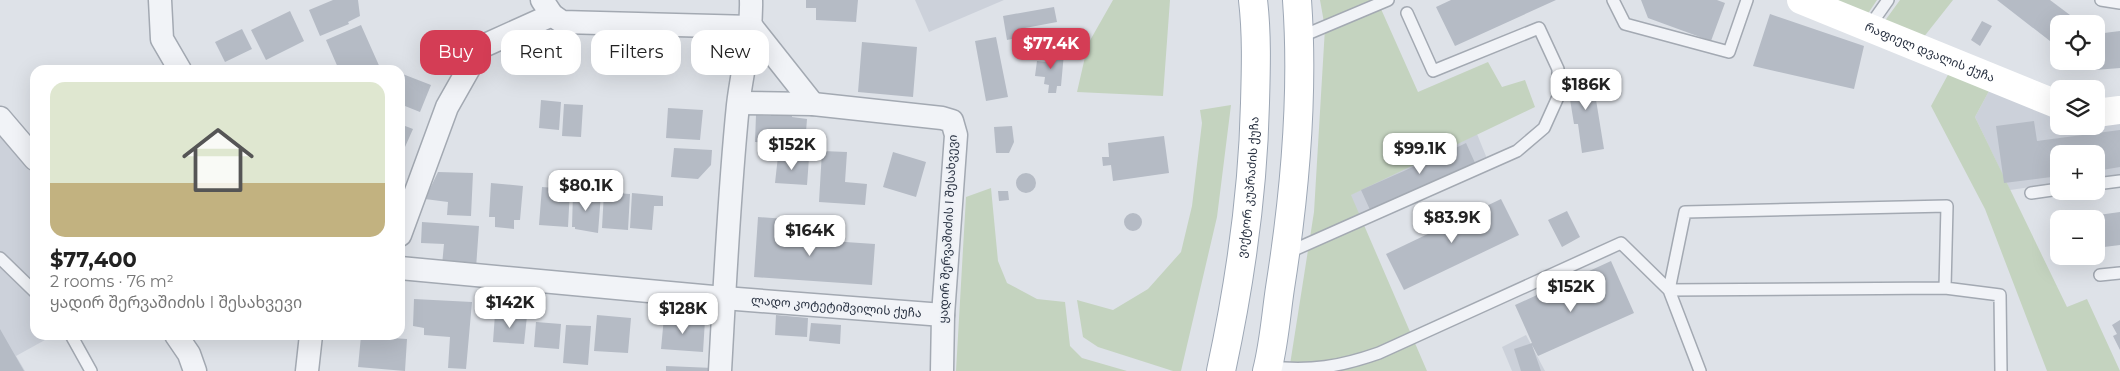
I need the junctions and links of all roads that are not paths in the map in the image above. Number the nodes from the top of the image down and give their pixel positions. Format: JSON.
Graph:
{"nodes":[{"id":1,"x":160,"y":0,"type":"edge"},
{"id":2,"x":751,"y":0,"type":"edge"},
{"id":3,"x":1253,"y":0,"type":"edge"},
{"id":4,"x":1297,"y":0,"type":"edge"},
{"id":5,"x":1388,"y":0,"type":"edge"},
{"id":6,"x":1613,"y":0,"type":"edge"},
{"id":7,"x":1747,"y":0,"type":"edge"},
{"id":8,"x":1802,"y":0,"type":"edge"},
{"id":9,"x":1888,"y":0,"type":"edge"},
{"id":10,"x":2101,"y":0,"type":"edge"},
{"id":11,"x":2120,"y":3,"type":"edge"},
{"id":12,"x":547,"y":8,"type":"edge"},
{"id":13,"x":1407,"y":14,"type":"dead end"},
{"id":14,"x":752,"y":27,"type":"junction"},
{"id":15,"x":1869,"y":28,"type":"junction"},
{"id":16,"x":1300,"y":37,"type":"junction"},
{"id":17,"x":177,"y":65,"type":"edge"},
{"id":18,"x":2050,"y":101,"type":"edge"},
{"id":19,"x":738,"y":103,"type":"junction"},
{"id":20,"x":813,"y":104,"type":"junction"},
{"id":21,"x":2120,"y":110,"type":"edge"},
{"id":22,"x":2105,"y":112,"type":"edge"},
{"id":23,"x":0,"y":118,"type":"edge"},
{"id":24,"x":30,"y":153,"type":"edge"},
{"id":25,"x":2120,"y":181,"type":"edge"},
{"id":26,"x":2105,"y":183,"type":"edge"},
{"id":27,"x":2050,"y":190,"type":"edge"},
{"id":28,"x":2031,"y":193,"type":"dead end"},
{"id":29,"x":405,"y":221,"type":"edge"},
{"id":30,"x":1286,"y":254,"type":"junction"},
{"id":31,"x":0,"y":258,"type":"edge"},
{"id":32,"x":405,"y":268,"type":"edge"},
{"id":33,"x":2120,"y":273,"type":"edge"},
{"id":34,"x":2100,"y":275,"type":"dead end"},
{"id":35,"x":30,"y":287,"type":"edge"},
{"id":36,"x":1945,"y":288,"type":"junction"},
{"id":37,"x":1669,"y":290,"type":"junction"},
{"id":38,"x":724,"y":298,"type":"junction"},
{"id":39,"x":943,"y":315,"type":"junction"},
{"id":40,"x":74,"y":340,"type":"edge"},
{"id":41,"x":179,"y":340,"type":"edge"},
{"id":42,"x":310,"y":340,"type":"edge"},
{"id":43,"x":1268,"y":369,"type":"edge"},
{"id":44,"x":91,"y":371,"type":"edge"},
{"id":45,"x":195,"y":371,"type":"edge"},
{"id":46,"x":307,"y":371,"type":"edge"},
{"id":47,"x":720,"y":371,"type":"edge"},
{"id":48,"x":942,"y":371,"type":"edge"},
{"id":49,"x":1220,"y":371,"type":"edge"},
{"id":50,"x":1700,"y":371,"type":"edge"},
{"id":51,"x":2001,"y":371,"type":"edge"}],
"edges":[{"from":1,"to":17,"type":"street"},
{"from":2,"to":14,"type":"street"},
{"from":3,"to":49,"type":"main road","name":"ვიქტორ კუპრაძის ქუჩა"},
{"from":4,"to":16,"type":"main road"},
{"from":5,"to":16,"type":"lane"},
{"from":6,"to":7,"type":"lane"},
{"from":8,"to":15,"type":"main road","name":"რაფიელ დვალის ქუჩა"},
{"from":9,"to":15,"type":"lane"},
{"from":10,"to":11,"type":"lane"},
{"from":12,"to":14,"type":"street"},
{"from":12,"to":29,"type":"street"},
{"from":13,"to":30,"type":"lane"},
{"from":14,"to":19,"type":"street"},
{"from":14,"to":20,"type":"street"},
{"from":15,"to":18,"type":"main road","name":"რაფიელ დვალის ქუჩა"},
{"from":16,"to":30,"type":"main road"},
{"from":19,"to":20,"type":"street","name":"ყადირ შერვაშიძის I შესახვევი"},
{"from":19,"to":38,"type":"street"},
{"from":20,"to":39,"type":"street","name":"ყადირ შერვაშიძის I შესახვევი"},
{"from":21,"to":22,"type":"main road"},
{"from":23,"to":24,"type":"street"},
{"from":25,"to":26,"type":"lane"},
{"from":27,"to":28,"type":"lane"},
{"from":30,"to":43,"type":"main road"},
{"from":31,"to":35,"type":"lane"},
{"from":32,"to":38,"type":"street","name":"ლადო კოტეტიშვილის ქუჩა"},
{"from":33,"to":34,"type":"lane"},
{"from":36,"to":37,"type":"lane"},
{"from":36,"to":37,"type":"lane"},
{"from":36,"to":51,"type":"lane"},
{"from":37,"to":43,"type":"lane"},
{"from":37,"to":50,"type":"lane"},
{"from":38,"to":39,"type":"street","name":"ლადო კოტეტიშვილის ქუჩა"},
{"from":38,"to":47,"type":"street"},
{"from":39,"to":48,"type":"street","name":"ყადირ შერვაშიძის I შესახვევი"},
{"from":40,"to":44,"type":"lane"},
{"from":41,"to":45,"type":"street"},
{"from":42,"to":46,"type":"street"}]}
